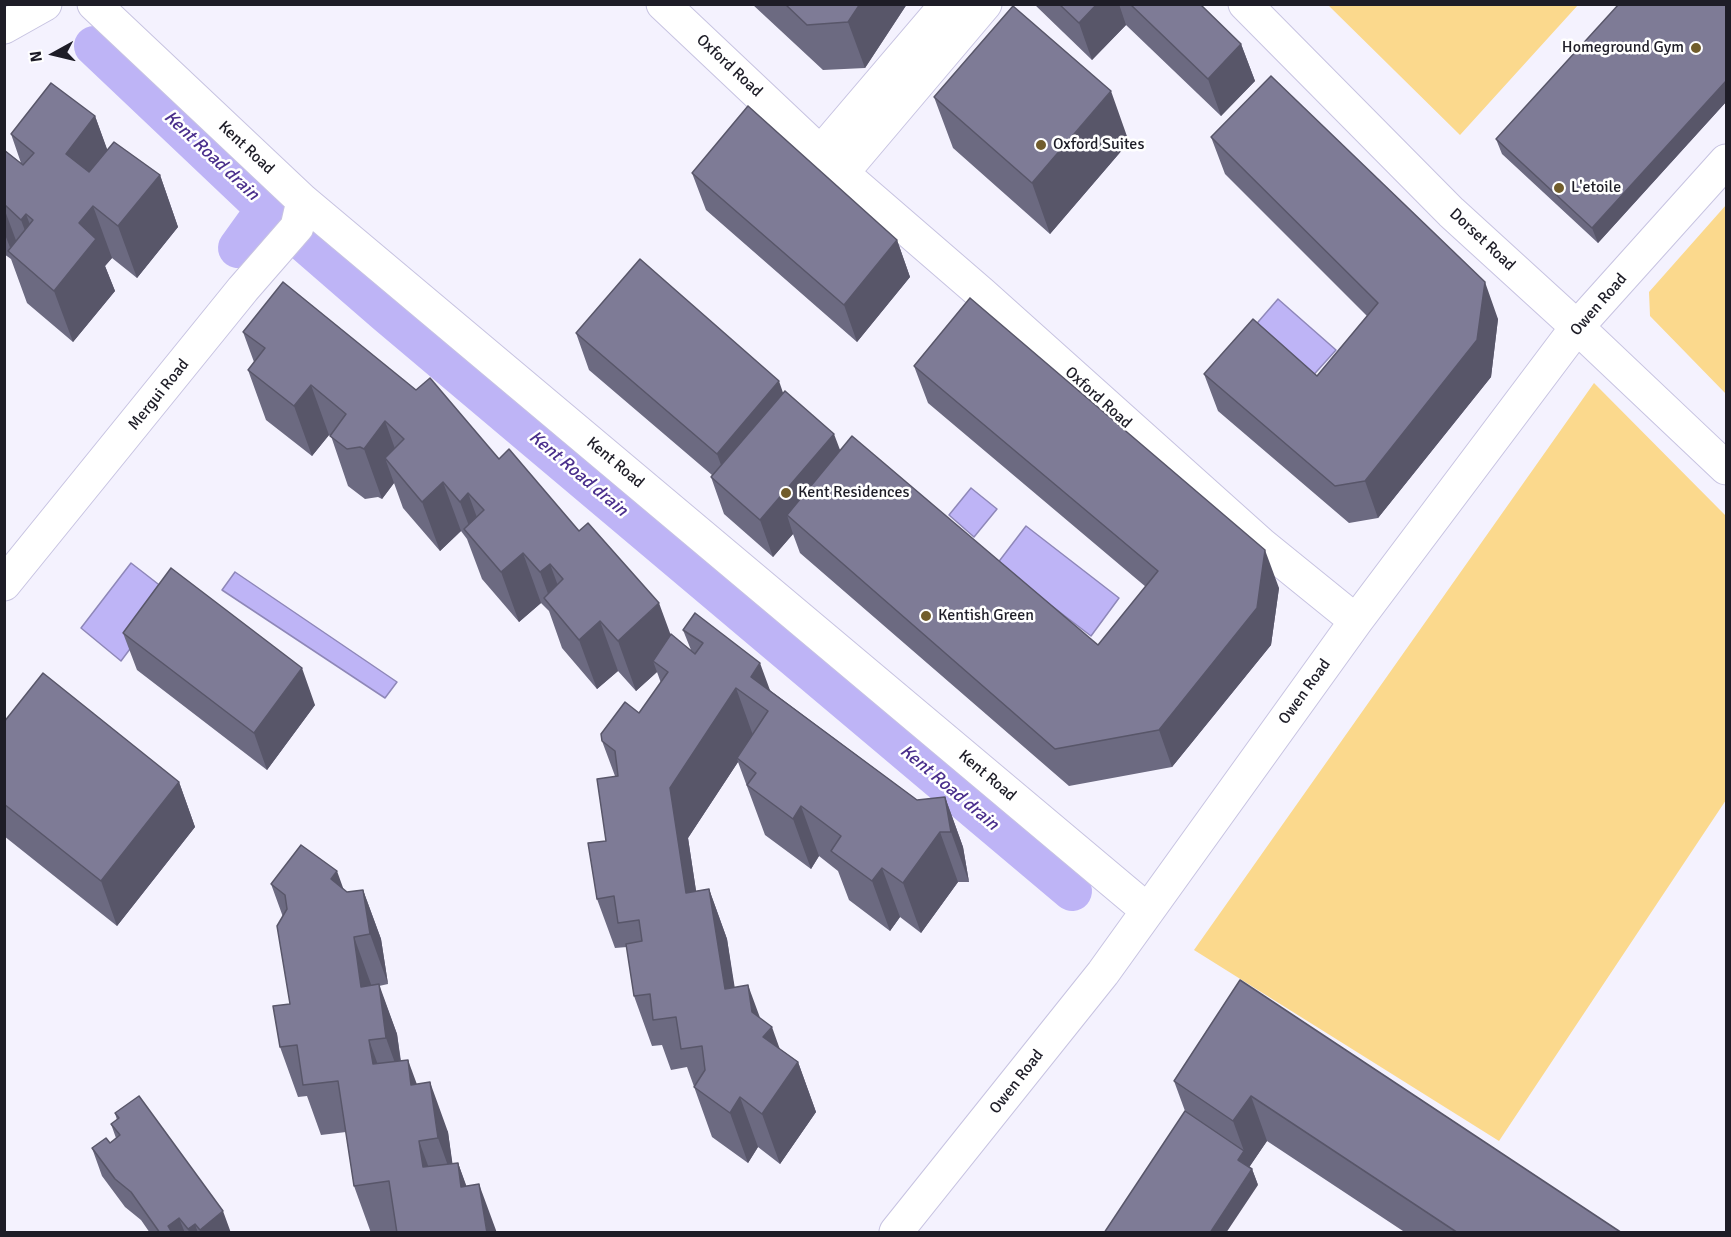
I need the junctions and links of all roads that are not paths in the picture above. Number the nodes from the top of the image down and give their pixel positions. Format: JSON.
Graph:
{"nodes":[{"id":1,"x":45,"y":4,"type":"edge"},
{"id":2,"x":94,"y":4,"type":"edge"},
{"id":3,"x":663,"y":4,"type":"edge"},
{"id":4,"x":946,"y":4,"type":"edge"},
{"id":5,"x":986,"y":4,"type":"edge"},
{"id":6,"x":1245,"y":4,"type":"edge"},
{"id":7,"x":4,"y":27,"type":"edge"},
{"id":8,"x":1726,"y":161,"type":"edge"},
{"id":9,"x":832,"y":163,"type":"junction"},
{"id":10,"x":300,"y":214,"type":"junction"},
{"id":11,"x":1577,"y":327,"type":"junction"},
{"id":12,"x":1726,"y":468,"type":"edge"},
{"id":13,"x":4,"y":584,"type":"edge"},
{"id":14,"x":1356,"y":621,"type":"junction"},
{"id":15,"x":1147,"y":910,"type":"junction"},
{"id":16,"x":896,"y":1233,"type":"edge"}],
"edges":[{"from":1,"to":7,"type":"street"},
{"from":2,"to":10,"type":"street","name":"Kent Road"},
{"from":3,"to":9,"type":"street","name":"Oxford Road"},
{"from":4,"to":9,"type":"street"},
{"from":5,"to":9,"type":"street"},
{"from":6,"to":11,"type":"street","name":"Dorset Road"},
{"from":8,"to":11,"type":"street","name":"Owen Road"},
{"from":9,"to":14,"type":"street","name":"Oxford Road"},
{"from":10,"to":13,"type":"street","name":"Mergui Road"},
{"from":10,"to":15,"type":"street","name":"Kent Road"},
{"from":11,"to":12,"type":"street","name":"Dorset Road"},
{"from":11,"to":14,"type":"street","name":"Owen Road"},
{"from":14,"to":15,"type":"street","name":"Owen Road"},
{"from":15,"to":16,"type":"street","name":"Owen Road"}]}
